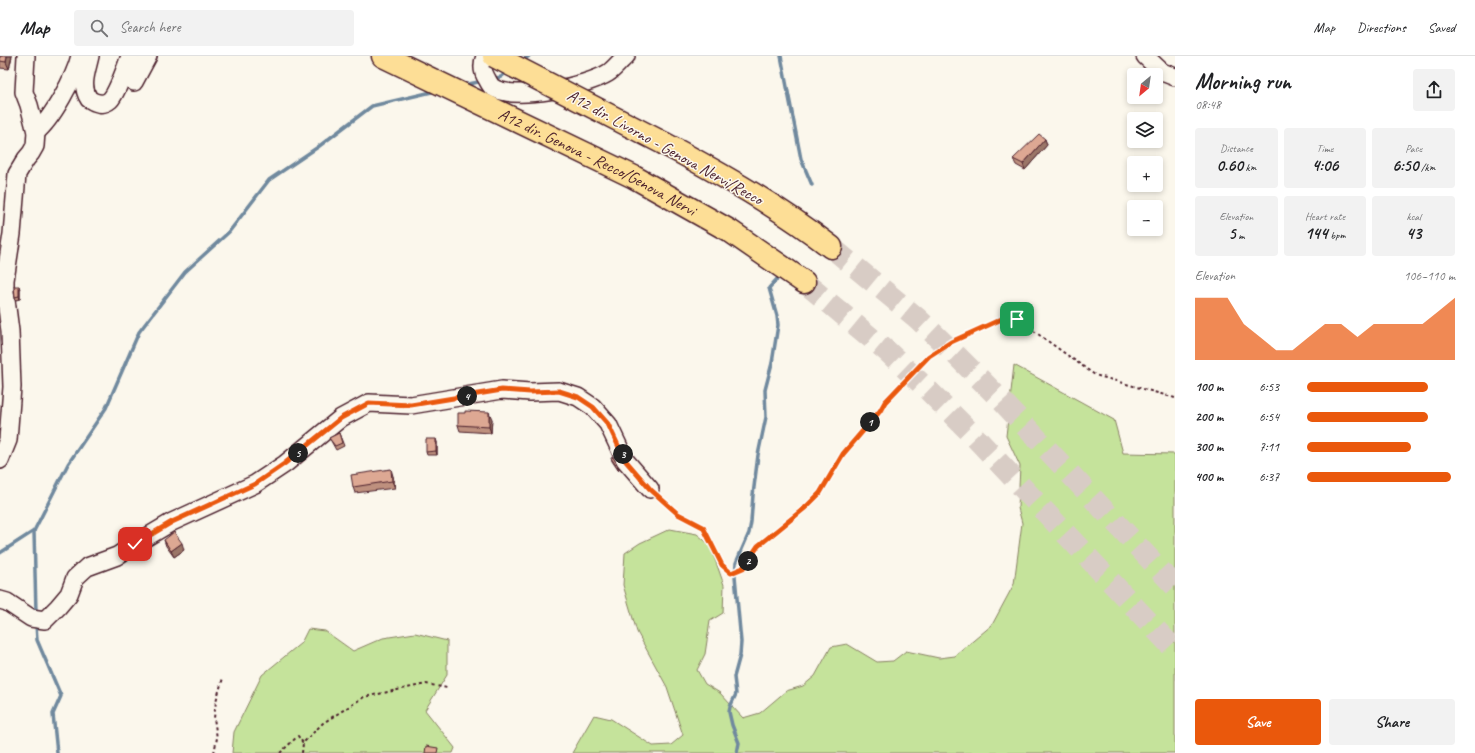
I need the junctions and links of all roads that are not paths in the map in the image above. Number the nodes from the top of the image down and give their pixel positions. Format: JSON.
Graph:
{"nodes":[{"id":1,"x":26,"y":56,"type":"edge"},
{"id":2,"x":80,"y":56,"type":"edge"},
{"id":3,"x":90,"y":56,"type":"edge"},
{"id":4,"x":130,"y":56,"type":"edge"},
{"id":5,"x":148,"y":56,"type":"edge"},
{"id":6,"x":383,"y":56,"type":"edge"},
{"id":7,"x":626,"y":56,"type":"edge"},
{"id":8,"x":1145,"y":56,"type":"edge"},
{"id":9,"x":487,"y":59,"type":"edge"},
{"id":10,"x":1175,"y":77,"type":"edge"},
{"id":11,"x":134,"y":82,"type":"dead end"},
{"id":12,"x":36,"y":132,"type":"junction"},
{"id":13,"x":831,"y":247,"type":"tunnel mouth"},
{"id":14,"x":804,"y":282,"type":"tunnel mouth"},
{"id":15,"x":0,"y":460,"type":"edge"},
{"id":16,"x":650,"y":489,"type":"road end"},
{"id":17,"x":0,"y":600,"type":"edge"}],
"edges":[{"from":1,"to":12,"type":"street"},
{"from":2,"to":12,"type":"street"},
{"from":3,"to":4,"type":"street"},
{"from":5,"to":11,"type":"street"},
{"from":6,"to":14,"type":"highway","name":"A12 dir. Genova - Recco/Genova Nervi"},
{"from":7,"to":9,"type":"street"},
{"from":8,"to":10,"type":"street"},
{"from":9,"to":13,"type":"highway","name":"A12 dir. Livorno - Genova Nervi/Recco","bridge":true},
{"from":12,"to":15,"type":"street"},
{"from":16,"to":17,"type":"street"}]}
